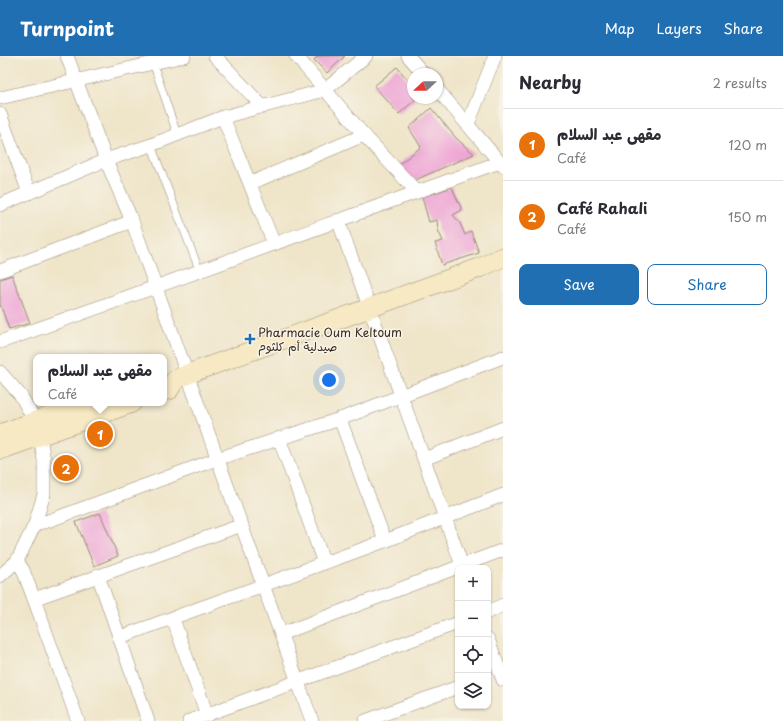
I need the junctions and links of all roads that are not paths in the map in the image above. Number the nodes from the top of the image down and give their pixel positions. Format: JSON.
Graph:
{"nodes":[{"id":1,"x":67,"y":56,"type":"edge"},
{"id":2,"x":184,"y":56,"type":"edge"},
{"id":3,"x":215,"y":56,"type":"edge"},
{"id":4,"x":296,"y":56,"type":"edge"},
{"id":5,"x":366,"y":56,"type":"edge"},
{"id":6,"x":408,"y":56,"type":"edge"},
{"id":7,"x":495,"y":56,"type":"edge"},
{"id":8,"x":153,"y":63,"type":"junction"},
{"id":9,"x":419,"y":68,"type":"edge"},
{"id":10,"x":76,"y":80,"type":"junction"},
{"id":11,"x":325,"y":90,"type":"junction"},
{"id":12,"x":443,"y":96,"type":"edge"},
{"id":13,"x":0,"y":98,"type":"edge"},
{"id":14,"x":263,"y":108,"type":"junction"},
{"id":15,"x":0,"y":114,"type":"edge"},
{"id":16,"x":223,"y":117,"type":"junction"},
{"id":17,"x":468,"y":124,"type":"junction"},
{"id":18,"x":177,"y":134,"type":"junction"},
{"id":19,"x":364,"y":135,"type":"junction"},
{"id":20,"x":151,"y":145,"type":"junction"},
{"id":21,"x":106,"y":160,"type":"junction"},
{"id":22,"x":501,"y":164,"type":"edge"},
{"id":23,"x":251,"y":183,"type":"junction"},
{"id":24,"x":416,"y":192,"type":"junction"},
{"id":25,"x":29,"y":193,"type":"junction"},
{"id":26,"x":0,"y":205,"type":"edge"},
{"id":27,"x":338,"y":220,"type":"junction"},
{"id":28,"x":132,"y":221,"type":"junction"},
{"id":29,"x":274,"y":244,"type":"junction"},
{"id":30,"x":503,"y":257,"type":"edge"},
{"id":31,"x":0,"y":271,"type":"edge"},
{"id":32,"x":200,"y":272,"type":"junction"},
{"id":33,"x":156,"y":288,"type":"junction"},
{"id":34,"x":369,"y":308,"type":"junction"},
{"id":35,"x":0,"y":342,"type":"edge"},
{"id":36,"x":503,"y":357,"type":"edge"},
{"id":37,"x":0,"y":372,"type":"edge"},
{"id":38,"x":173,"y":380,"type":"edge"},
{"id":39,"x":399,"y":395,"type":"junction"},
{"id":40,"x":80,"y":406,"type":"edge"},
{"id":41,"x":121,"y":406,"type":"edge"},
{"id":42,"x":340,"y":419,"type":"junction"},
{"id":43,"x":503,"y":428,"type":"edge"},
{"id":44,"x":38,"y":429,"type":"junction"},
{"id":45,"x":0,"y":434,"type":"edge"},
{"id":46,"x":279,"y":438,"type":"junction"},
{"id":47,"x":0,"y":450,"type":"edge"},
{"id":48,"x":217,"y":459,"type":"junction"},
{"id":49,"x":424,"y":459,"type":"junction"},
{"id":50,"x":503,"y":495,"type":"edge"},
{"id":51,"x":444,"y":516,"type":"junction"},
{"id":52,"x":35,"y":524,"type":"junction"},
{"id":53,"x":242,"y":525,"type":"junction"},
{"id":54,"x":385,"y":541,"type":"junction"},
{"id":55,"x":503,"y":550,"type":"edge"},
{"id":56,"x":17,"y":561,"type":"junction"},
{"id":57,"x":324,"y":563,"type":"junction"},
{"id":58,"x":462,"y":565,"type":"edge"},
{"id":59,"x":465,"y":565,"type":"edge"},
{"id":60,"x":455,"y":569,"type":"edge"},
{"id":61,"x":98,"y":575,"type":"junction"},
{"id":62,"x":0,"y":576,"type":"edge"},
{"id":63,"x":263,"y":585,"type":"junction"},
{"id":64,"x":34,"y":599,"type":"junction"},
{"id":65,"x":503,"y":605,"type":"edge"},
{"id":66,"x":491,"y":611,"type":"edge"},
{"id":67,"x":173,"y":619,"type":"junction"},
{"id":68,"x":455,"y":624,"type":"edge"},
{"id":69,"x":281,"y":634,"type":"junction"},
{"id":70,"x":120,"y":637,"type":"junction"},
{"id":71,"x":491,"y":652,"type":"edge"},
{"id":72,"x":497,"y":676,"type":"edge"},
{"id":73,"x":298,"y":682,"type":"junction"},
{"id":74,"x":455,"y":688,"type":"edge"},
{"id":75,"x":207,"y":715,"type":"junction"},
{"id":76,"x":78,"y":721,"type":"edge"},
{"id":77,"x":148,"y":721,"type":"edge"},
{"id":78,"x":189,"y":721,"type":"edge"},
{"id":79,"x":312,"y":721,"type":"edge"},
{"id":80,"x":365,"y":721,"type":"edge"}],
"edges":[{"from":1,"to":10,"type":"street"},
{"from":2,"to":8,"type":"street"},
{"from":3,"to":14,"type":"street"},
{"from":4,"to":11,"type":"street"},
{"from":5,"to":11,"type":"street"},
{"from":6,"to":9,"type":"street"},
{"from":7,"to":17,"type":"street"},
{"from":8,"to":10,"type":"street"},
{"from":8,"to":18,"type":"lane"},
{"from":10,"to":13,"type":"street"},
{"from":10,"to":21,"type":"street"},
{"from":11,"to":14,"type":"street"},
{"from":11,"to":19,"type":"street"},
{"from":12,"to":17,"type":"street"},
{"from":14,"to":16,"type":"street"},
{"from":15,"to":25,"type":"street"},
{"from":16,"to":18,"type":"street"},
{"from":16,"to":23,"type":"street"},
{"from":17,"to":22,"type":"street"},
{"from":18,"to":20,"type":"street"},
{"from":19,"to":23,"type":"street"},
{"from":19,"to":24,"type":"street"},
{"from":20,"to":21,"type":"street"},
{"from":20,"to":32,"type":"lane"},
{"from":21,"to":25,"type":"street"},
{"from":21,"to":28,"type":"street"},
{"from":22,"to":24,"type":"street"},
{"from":23,"to":29,"type":"street"},
{"from":24,"to":27,"type":"street"},
{"from":25,"to":26,"type":"street"},
{"from":27,"to":29,"type":"street"},
{"from":27,"to":34,"type":"street"},
{"from":28,"to":31,"type":"street"},
{"from":28,"to":33,"type":"street"},
{"from":29,"to":32,"type":"street"},
{"from":30,"to":34,"type":"street"},
{"from":32,"to":33,"type":"street"},
{"from":33,"to":35,"type":"street"},
{"from":33,"to":38,"type":"street"},
{"from":34,"to":38,"type":"street"},
{"from":34,"to":39,"type":"street"},
{"from":36,"to":39,"type":"street"},
{"from":37,"to":44,"type":"street"},
{"from":38,"to":48,"type":"street"},
{"from":39,"to":42,"type":"street"},
{"from":39,"to":49,"type":"street"},
{"from":40,"to":44,"type":"street"},
{"from":41,"to":44,"type":"street"},
{"from":42,"to":46,"type":"street"},
{"from":42,"to":54,"type":"street"},
{"from":43,"to":49,"type":"street"},
{"from":44,"to":45,"type":"street"},
{"from":44,"to":47,"type":"street"},
{"from":44,"to":52,"type":"street"},
{"from":46,"to":48,"type":"street"},
{"from":46,"to":57,"type":"street"},
{"from":48,"to":52,"type":"street"},
{"from":48,"to":53,"type":"street"},
{"from":49,"to":51,"type":"street"},
{"from":50,"to":51,"type":"street"},
{"from":51,"to":54,"type":"street"},
{"from":51,"to":58,"type":"street"},
{"from":52,"to":56,"type":"street"},
{"from":53,"to":61,"type":"street"},
{"from":53,"to":63,"type":"street"},
{"from":54,"to":57,"type":"street"},
{"from":55,"to":59,"type":"street"},
{"from":56,"to":62,"type":"street"},
{"from":56,"to":64,"type":"street"},
{"from":57,"to":63,"type":"street"},
{"from":60,"to":69,"type":"street"},
{"from":61,"to":64,"type":"street"},
{"from":61,"to":70,"type":"street"},
{"from":63,"to":67,"type":"street"},
{"from":63,"to":69,"type":"street"},
{"from":64,"to":76,"type":"street"},
{"from":65,"to":66,"type":"street"},
{"from":67,"to":70,"type":"street"},
{"from":67,"to":75,"type":"street"},
{"from":68,"to":73,"type":"street"},
{"from":69,"to":73,"type":"street"},
{"from":70,"to":77,"type":"street"},
{"from":71,"to":72,"type":"street"},
{"from":73,"to":75,"type":"street"},
{"from":73,"to":79,"type":"street"},
{"from":74,"to":80,"type":"street"},
{"from":75,"to":78,"type":"street"}]}
